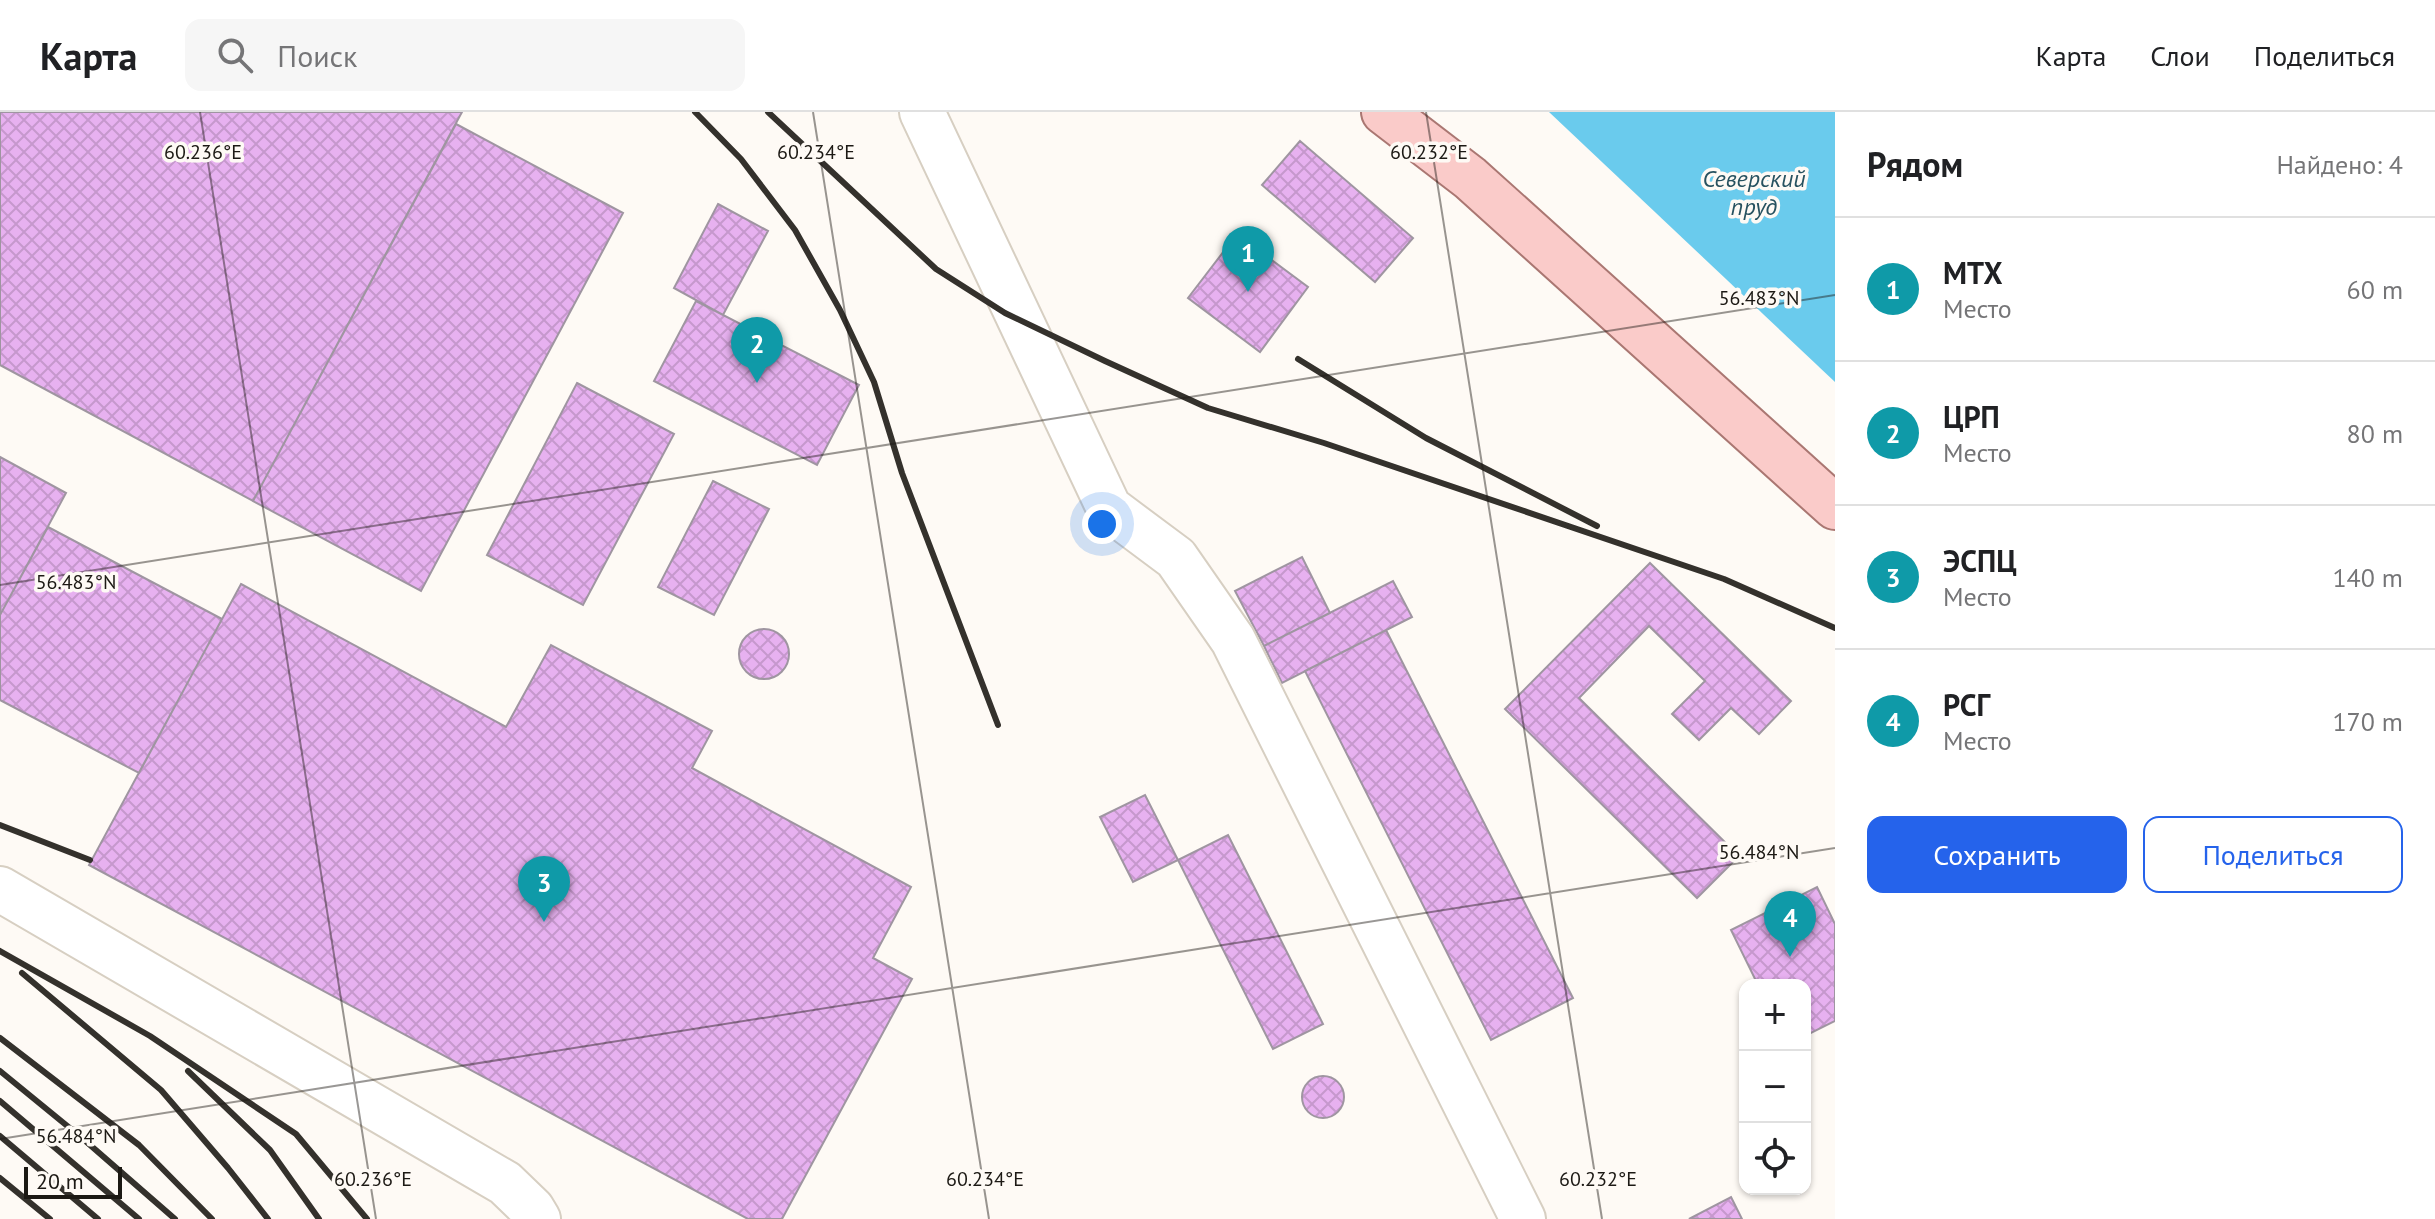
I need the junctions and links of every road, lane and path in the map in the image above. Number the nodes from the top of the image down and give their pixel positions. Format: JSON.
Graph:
{"nodes":[{"id":1,"x":922,"y":112,"type":"edge"},
{"id":2,"x":1384,"y":112,"type":"edge"},
{"id":3,"x":1835,"y":507,"type":"edge"},
{"id":4,"x":0,"y":889,"type":"edge"},
{"id":5,"x":538,"y":1219,"type":"edge"},
{"id":6,"x":1523,"y":1219,"type":"edge"}],
"edges":[{"from":1,"to":6,"type":"street"},
{"from":2,"to":3,"type":"main road"},
{"from":4,"to":5,"type":"street"}]}
